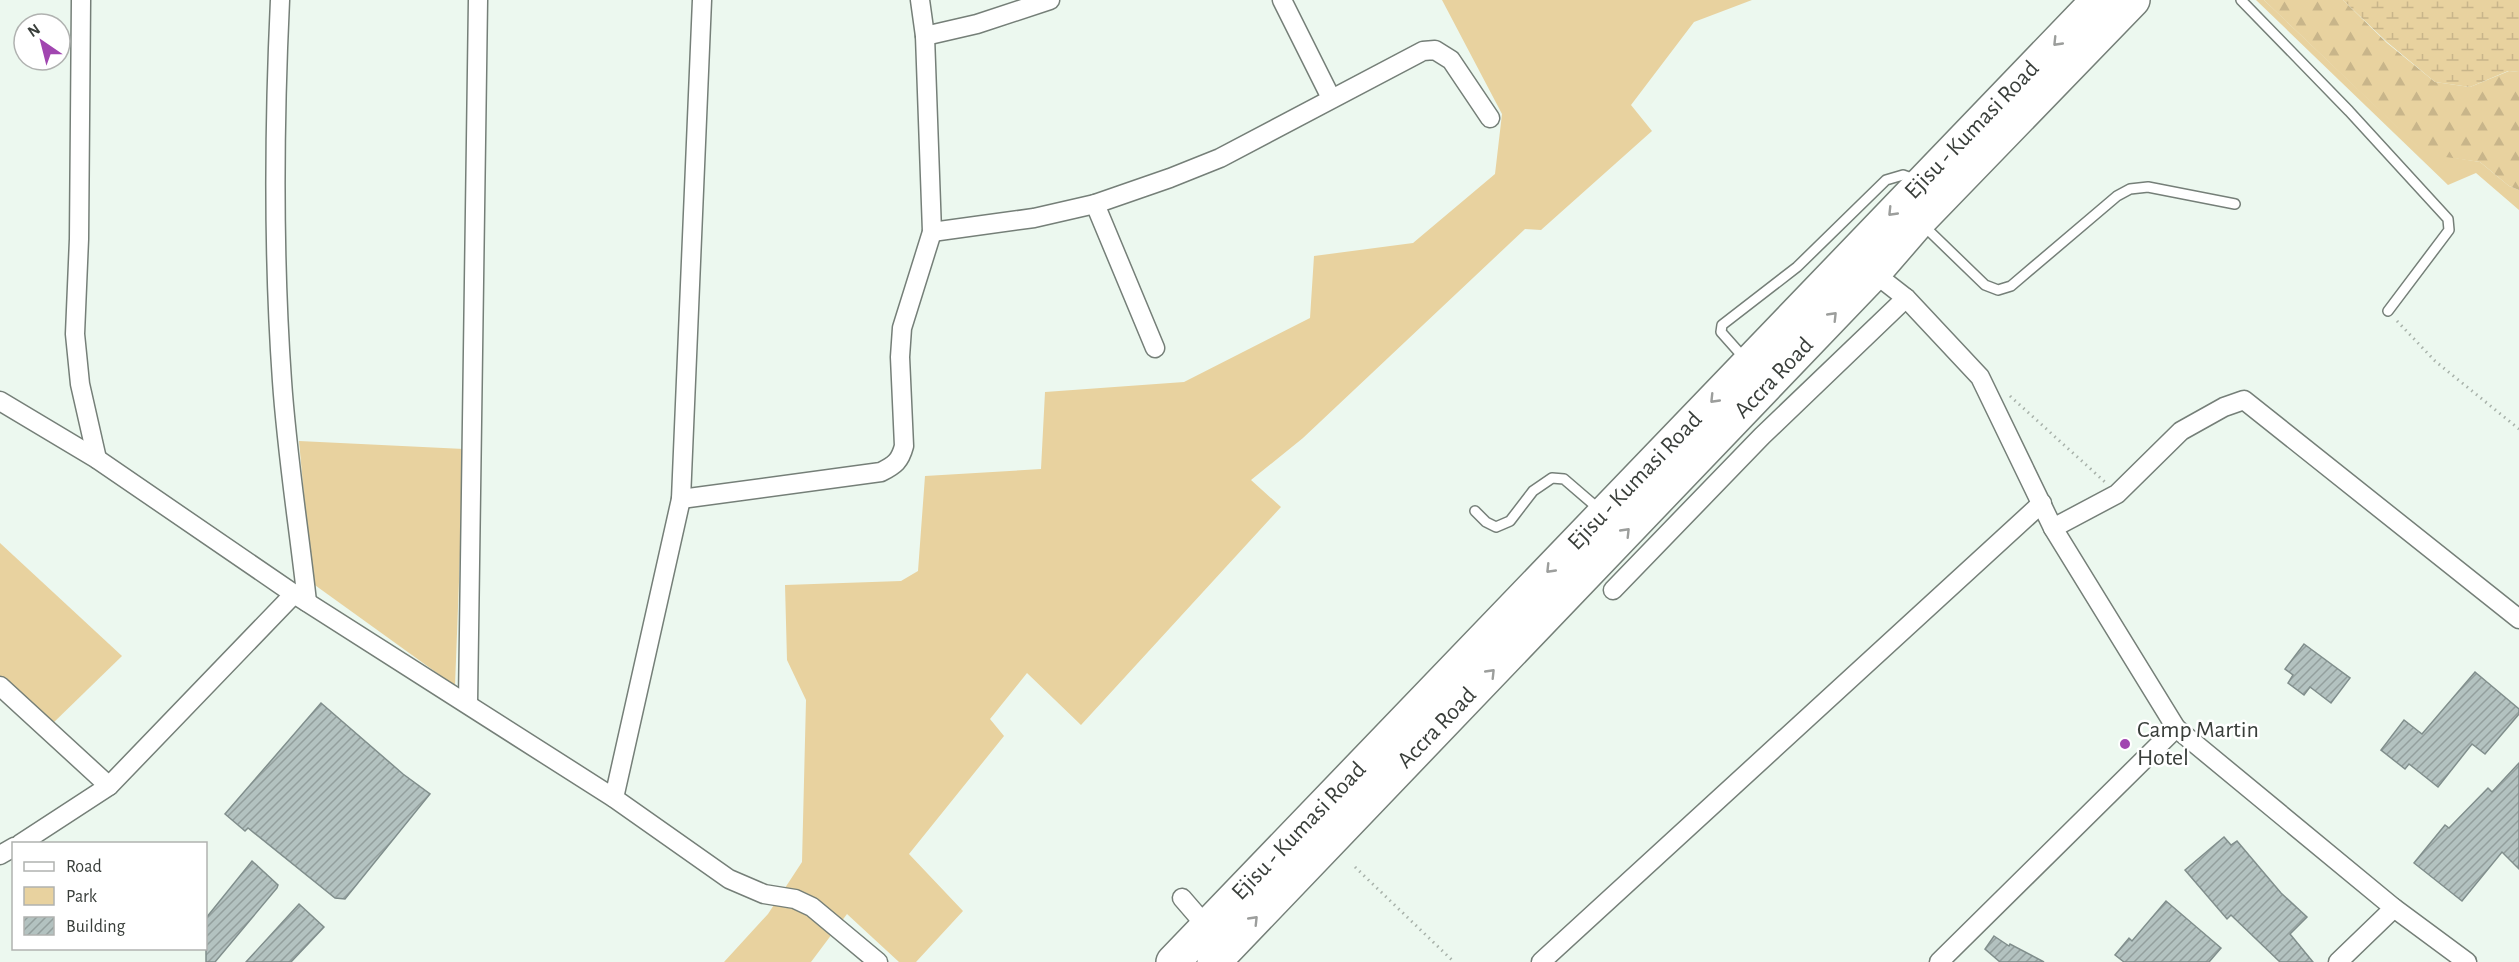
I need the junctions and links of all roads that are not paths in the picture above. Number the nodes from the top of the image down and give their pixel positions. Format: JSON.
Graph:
{"nodes":[{"id":1,"x":81,"y":0,"type":"edge"},
{"id":2,"x":280,"y":0,"type":"edge"},
{"id":3,"x":478,"y":0,"type":"edge"},
{"id":4,"x":702,"y":0,"type":"edge"},
{"id":5,"x":920,"y":0,"type":"edge"},
{"id":6,"x":1050,"y":0,"type":"edge"},
{"id":7,"x":1281,"y":0,"type":"edge"},
{"id":8,"x":2098,"y":0,"type":"edge"},
{"id":9,"x":2133,"y":0,"type":"edge"},
{"id":10,"x":2241,"y":0,"type":"edge"},
{"id":11,"x":925,"y":36,"type":"junction"},
{"id":12,"x":1331,"y":98,"type":"junction"},
{"id":13,"x":1490,"y":118,"type":"dead end"},
{"id":14,"x":1921,"y":182,"type":"junction"},
{"id":15,"x":1095,"y":204,"type":"junction"},
{"id":16,"x":2235,"y":204,"type":"dead end"},
{"id":17,"x":1919,"y":221,"type":"junction"},
{"id":18,"x":932,"y":232,"type":"junction"},
{"id":19,"x":1874,"y":273,"type":"junction"},
{"id":20,"x":1906,"y":298,"type":"junction"},
{"id":21,"x":2388,"y":311,"type":"road end"},
{"id":22,"x":1155,"y":348,"type":"dead end"},
{"id":23,"x":1748,"y":363,"type":"junction"},
{"id":24,"x":0,"y":400,"type":"edge"},
{"id":25,"x":97,"y":459,"type":"junction"},
{"id":26,"x":681,"y":499,"type":"junction"},
{"id":27,"x":2042,"y":503,"type":"junction"},
{"id":28,"x":1475,"y":511,"type":"dead end"},
{"id":29,"x":1604,"y":513,"type":"junction"},
{"id":30,"x":2054,"y":528,"type":"junction"},
{"id":31,"x":1612,"y":590,"type":"dead end"},
{"id":32,"x":300,"y":598,"type":"junction"},
{"id":33,"x":2517,"y":614,"type":"edge"},
{"id":34,"x":0,"y":686,"type":"edge"},
{"id":35,"x":468,"y":703,"type":"junction"},
{"id":36,"x":2176,"y":728,"type":"junction"},
{"id":37,"x":109,"y":786,"type":"junction"},
{"id":38,"x":614,"y":798,"type":"junction"},
{"id":39,"x":22,"y":842,"type":"edge"},
{"id":40,"x":1182,"y":898,"type":"dead end"},
{"id":41,"x":2394,"y":908,"type":"junction"},
{"id":42,"x":1219,"y":951,"type":"edge"},
{"id":43,"x":878,"y":962,"type":"edge"},
{"id":44,"x":1173,"y":962,"type":"edge"},
{"id":45,"x":1541,"y":962,"type":"edge"},
{"id":46,"x":1940,"y":962,"type":"edge"},
{"id":47,"x":2338,"y":962,"type":"edge"},
{"id":48,"x":2467,"y":962,"type":"edge"}],
"edges":[{"from":1,"to":25,"type":"street"},
{"from":2,"to":32,"type":"street"},
{"from":3,"to":35,"type":"street"},
{"from":4,"to":26,"type":"street"},
{"from":5,"to":11,"type":"street"},
{"from":6,"to":11,"type":"street"},
{"from":7,"to":12,"type":"street"},
{"from":8,"to":14,"type":"highway","name":"Ejisu - Kumasi Road","one_way":true},
{"from":9,"to":17,"type":"highway","name":"Accra Road"},
{"from":10,"to":21,"type":"lane"},
{"from":11,"to":18,"type":"street"},
{"from":12,"to":13,"type":"street"},
{"from":12,"to":15,"type":"street"},
{"from":14,"to":23,"type":"highway","name":"Ejisu - Kumasi Road","one_way":true},
{"from":14,"to":23,"type":"lane"},
{"from":15,"to":18,"type":"street"},
{"from":15,"to":22,"type":"street"},
{"from":16,"to":17,"type":"lane"},
{"from":17,"to":19,"type":"highway","name":"Accra Road"},
{"from":18,"to":26,"type":"street"},
{"from":19,"to":20,"type":"street"},
{"from":42,"to":19,"type":"highway","name":"Accra Road","one_way":true},
{"from":20,"to":27,"type":"street"},
{"from":20,"to":31,"type":"street"},
{"from":23,"to":29,"type":"highway","name":"Ejisu - Kumasi Road","one_way":true},
{"from":24,"to":25,"type":"street"},
{"from":25,"to":32,"type":"street"},
{"from":26,"to":38,"type":"street"},
{"from":27,"to":30,"type":"street"},
{"from":27,"to":45,"type":"street"},
{"from":28,"to":29,"type":"lane"},
{"from":29,"to":42,"type":"highway","name":"Ejisu - Kumasi Road","one_way":true},
{"from":30,"to":33,"type":"street"},
{"from":30,"to":36,"type":"street"},
{"from":32,"to":35,"type":"street"},
{"from":32,"to":37,"type":"street"},
{"from":34,"to":37,"type":"street"},
{"from":35,"to":38,"type":"street"},
{"from":36,"to":41,"type":"street"},
{"from":36,"to":46,"type":"street"},
{"from":37,"to":39,"type":"street"},
{"from":38,"to":43,"type":"street"},
{"from":40,"to":42,"type":"street"},
{"from":41,"to":47,"type":"street"},
{"from":41,"to":48,"type":"street"},
{"from":42,"to":44,"type":"highway","name":"Ejisu - Kumasi Road"}]}
